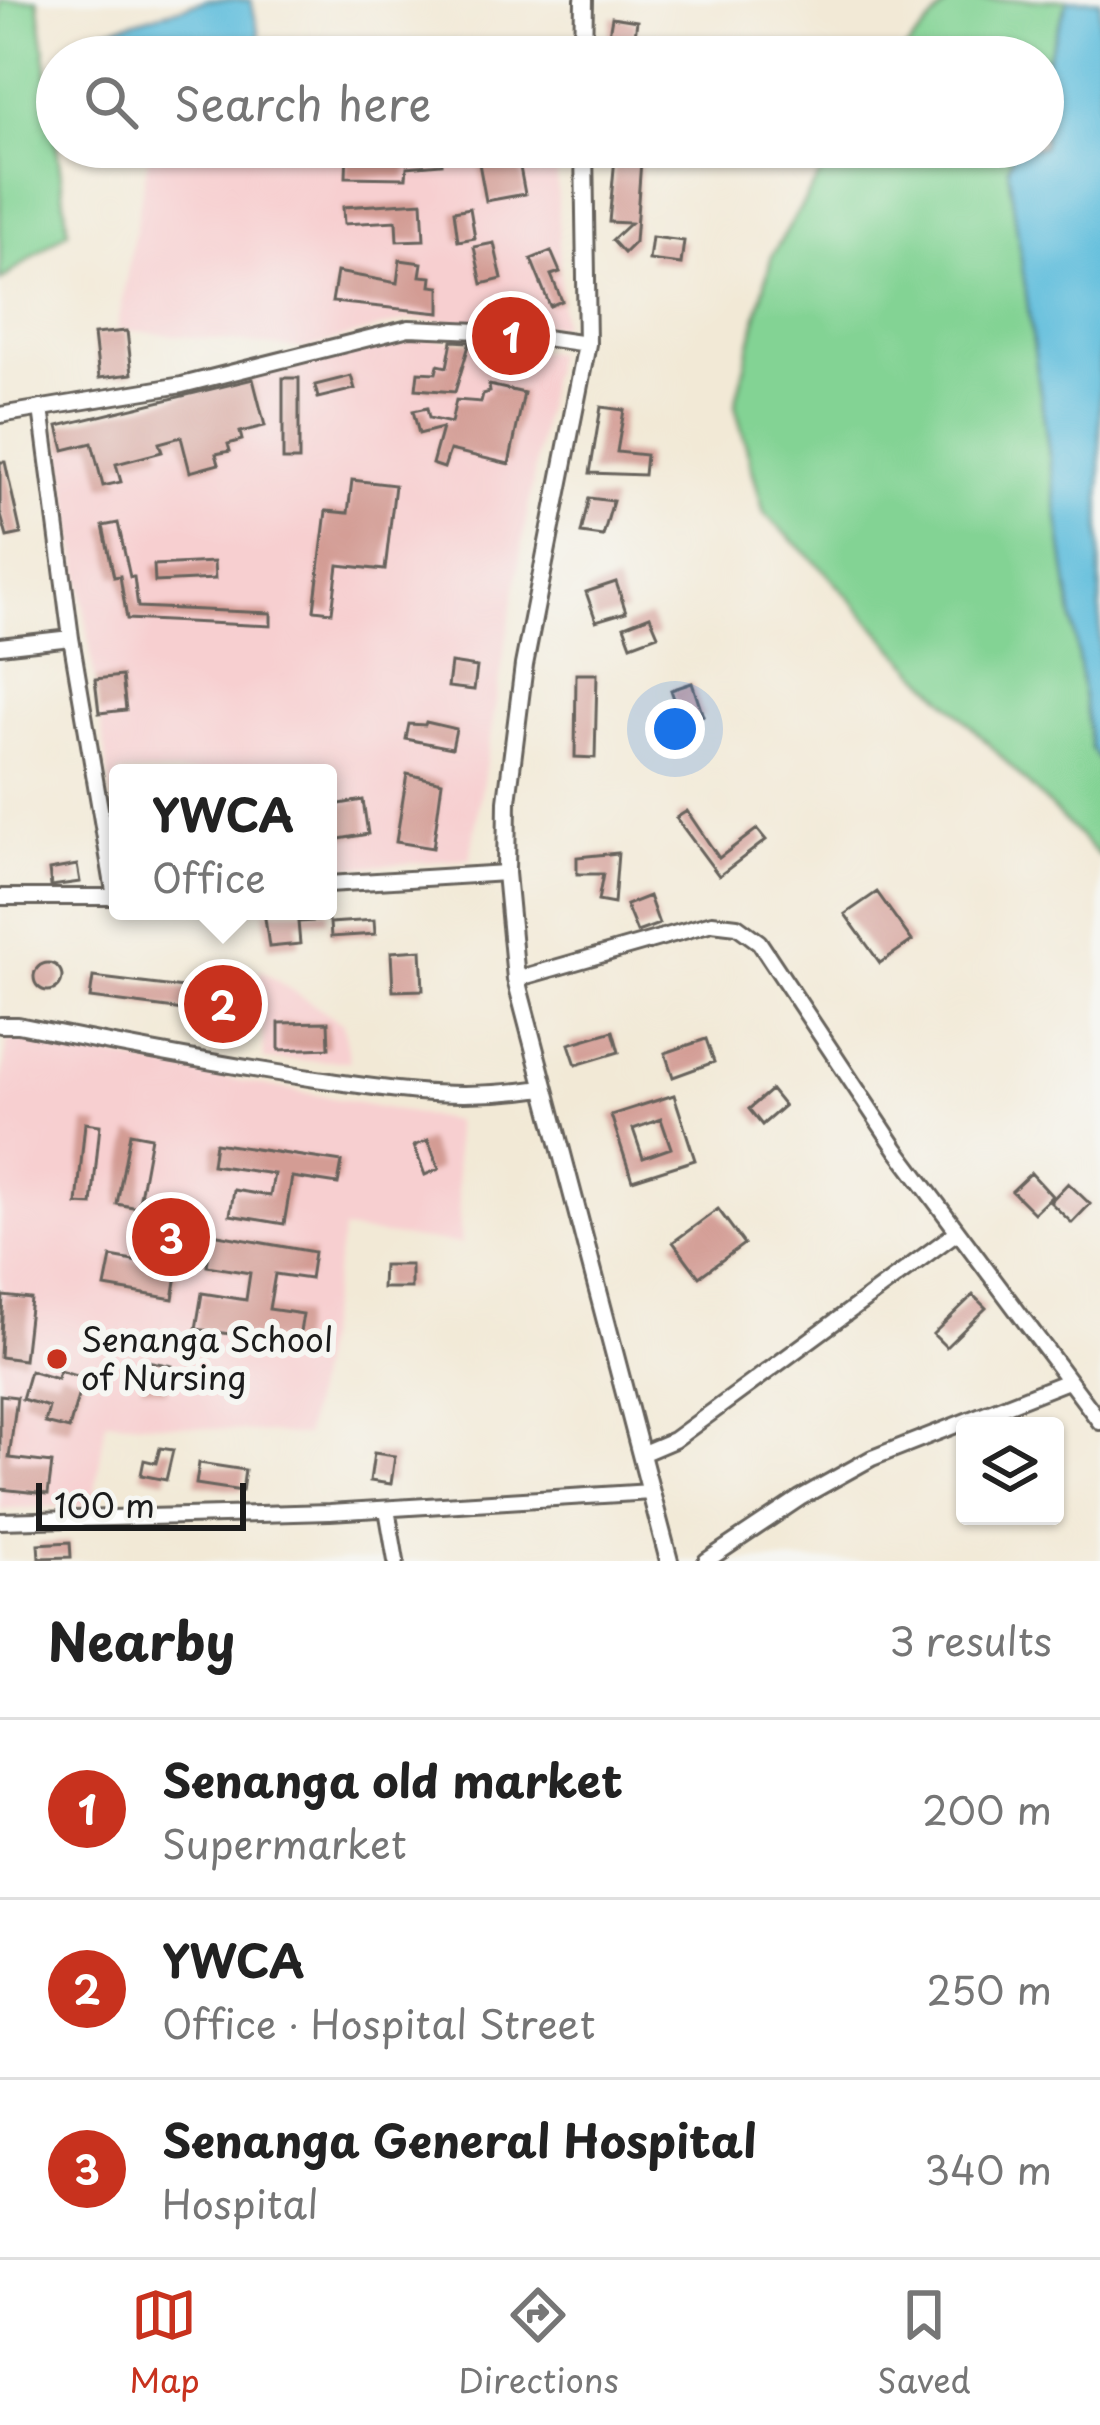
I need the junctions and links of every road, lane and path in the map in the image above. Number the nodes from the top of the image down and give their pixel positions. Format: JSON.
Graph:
{"nodes":[{"id":1,"x":584,"y":0,"type":"edge"},
{"id":2,"x":583,"y":36,"type":"edge"},
{"id":3,"x":584,"y":168,"type":"edge"},
{"id":4,"x":587,"y":344,"type":"junction"},
{"id":5,"x":41,"y":408,"type":"junction"},
{"id":6,"x":0,"y":415,"type":"edge"},
{"id":7,"x":71,"y":638,"type":"junction"},
{"id":8,"x":0,"y":646,"type":"edge"},
{"id":9,"x":109,"y":857,"type":"edge"},
{"id":10,"x":506,"y":873,"type":"junction"},
{"id":11,"x":337,"y":883,"type":"edge"},
{"id":12,"x":0,"y":897,"type":"edge"},
{"id":13,"x":109,"y":897,"type":"edge"},
{"id":14,"x":516,"y":979,"type":"junction"},
{"id":15,"x":0,"y":1025,"type":"edge"},
{"id":16,"x":543,"y":1088,"type":"junction"},
{"id":17,"x":958,"y":1232,"type":"junction"},
{"id":18,"x":1068,"y":1382,"type":"junction"},
{"id":19,"x":1100,"y":1422,"type":"edge"},
{"id":20,"x":641,"y":1454,"type":"junction"},
{"id":21,"x":651,"y":1492,"type":"junction"},
{"id":22,"x":387,"y":1509,"type":"junction"},
{"id":23,"x":0,"y":1521,"type":"edge"},
{"id":24,"x":396,"y":1561,"type":"edge"},
{"id":25,"x":669,"y":1561,"type":"edge"},
{"id":26,"x":706,"y":1561,"type":"edge"}],
"edges":[{"from":1,"to":2,"type":"street"},
{"from":3,"to":4,"type":"street"},
{"from":4,"to":5,"type":"street"},
{"from":4,"to":10,"type":"street"},
{"from":5,"to":6,"type":"street"},
{"from":5,"to":7,"type":"street"},
{"from":7,"to":8,"type":"street"},
{"from":7,"to":9,"type":"street"},
{"from":10,"to":11,"type":"street"},
{"from":10,"to":14,"type":"street"},
{"from":12,"to":13,"type":"street"},
{"from":14,"to":16,"type":"street"},
{"from":14,"to":17,"type":"street"},
{"from":15,"to":16,"type":"street"},
{"from":16,"to":20,"type":"street"},
{"from":17,"to":18,"type":"street"},
{"from":17,"to":20,"type":"street"},
{"from":18,"to":19,"type":"street"},
{"from":18,"to":26,"type":"street"},
{"from":20,"to":21,"type":"street"},
{"from":21,"to":22,"type":"street"},
{"from":21,"to":25,"type":"street"},
{"from":22,"to":23,"type":"street"},
{"from":22,"to":24,"type":"street"}]}
